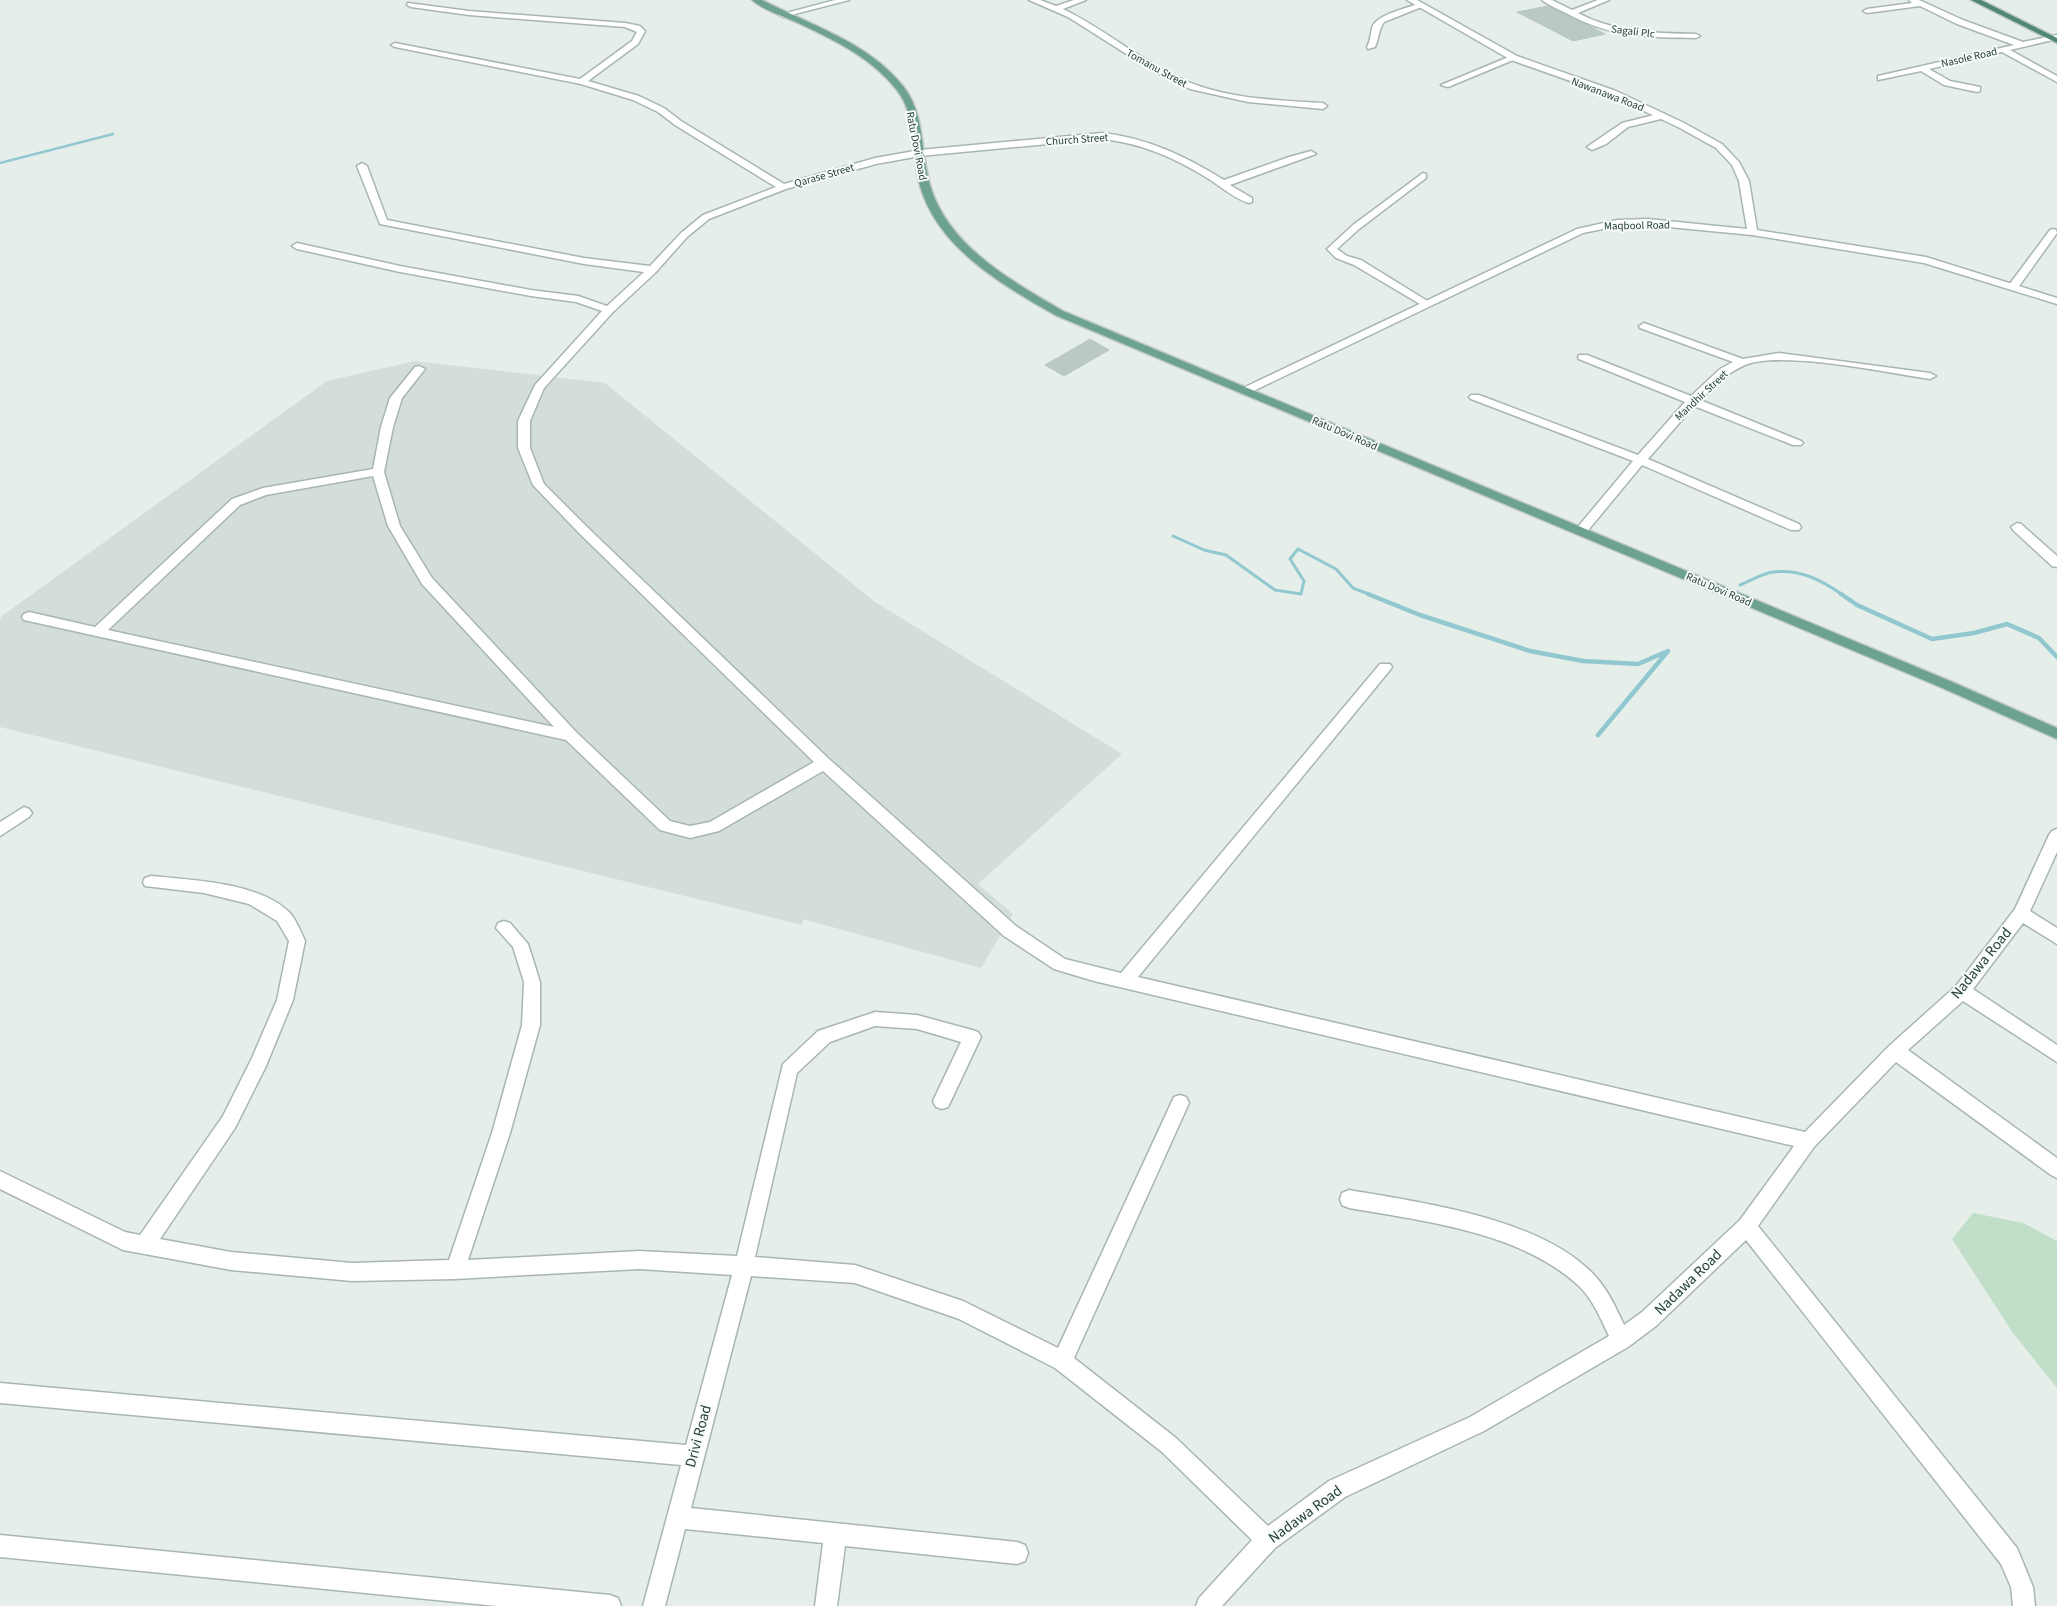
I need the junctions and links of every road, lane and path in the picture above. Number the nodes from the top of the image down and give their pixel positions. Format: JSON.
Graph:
{"nodes":[{"id":1,"x":756,"y":0,"type":"edge"},
{"id":2,"x":845,"y":0,"type":"edge"},
{"id":3,"x":1033,"y":0,"type":"edge"},
{"id":4,"x":1082,"y":0,"type":"edge"},
{"id":5,"x":1410,"y":0,"type":"edge"},
{"id":6,"x":1546,"y":0,"type":"edge"},
{"id":7,"x":1605,"y":0,"type":"edge"},
{"id":8,"x":1975,"y":0,"type":"edge"},
{"id":9,"x":1987,"y":0,"type":"edge"},
{"id":10,"x":1916,"y":2,"type":"edge"},
{"id":11,"x":411,"y":5,"type":"dead end"},
{"id":12,"x":1420,"y":6,"type":"junction"},
{"id":13,"x":1057,"y":8,"type":"junction"},
{"id":14,"x":1867,"y":11,"type":"dead end"},
{"id":15,"x":1572,"y":13,"type":"junction"},
{"id":16,"x":783,"y":15,"type":"junction"},
{"id":17,"x":1696,"y":36,"type":"dead end"},
{"id":18,"x":2056,"y":38,"type":"edge"},
{"id":19,"x":2023,"y":45,"type":"junction"},
{"id":20,"x":395,"y":46,"type":"dead end"},
{"id":21,"x":1371,"y":47,"type":"dead end"},
{"id":22,"x":2002,"y":49,"type":"junction"},
{"id":23,"x":1514,"y":58,"type":"junction"},
{"id":24,"x":1921,"y":68,"type":"junction"},
{"id":25,"x":1881,"y":78,"type":"dead end"},
{"id":26,"x":2057,"y":79,"type":"edge"},
{"id":27,"x":582,"y":82,"type":"junction"},
{"id":28,"x":1445,"y":85,"type":"dead end"},
{"id":29,"x":1977,"y":90,"type":"dead end"},
{"id":30,"x":1323,"y":106,"type":"dead end"},
{"id":31,"x":1662,"y":116,"type":"junction"},
{"id":32,"x":1592,"y":147,"type":"dead end"},
{"id":33,"x":920,"y":153,"type":"junction"},
{"id":34,"x":1311,"y":154,"type":"dead end"},
{"id":35,"x":362,"y":166,"type":"dead end"},
{"id":36,"x":1423,"y":176,"type":"dead end"},
{"id":37,"x":1223,"y":184,"type":"junction"},
{"id":38,"x":783,"y":187,"type":"junction"},
{"id":39,"x":1249,"y":200,"type":"dead end"},
{"id":40,"x":1752,"y":232,"type":"junction"},
{"id":41,"x":2052,"y":232,"type":"dead end"},
{"id":42,"x":297,"y":246,"type":"dead end"},
{"id":43,"x":1346,"y":247,"type":"junction"},
{"id":44,"x":1357,"y":262,"type":"junction"},
{"id":45,"x":652,"y":270,"type":"junction"},
{"id":46,"x":2013,"y":287,"type":"junction"},
{"id":47,"x":2057,"y":301,"type":"edge"},
{"id":48,"x":1425,"y":304,"type":"junction"},
{"id":49,"x":609,"y":310,"type":"junction"},
{"id":50,"x":1644,"y":326,"type":"dead end"},
{"id":51,"x":1583,"y":357,"type":"dead end"},
{"id":52,"x":1742,"y":362,"type":"junction"},
{"id":53,"x":419,"y":369,"type":"dead end"},
{"id":54,"x":1930,"y":376,"type":"dead end"},
{"id":55,"x":1245,"y":391,"type":"junction"},
{"id":56,"x":1475,"y":398,"type":"dead end"},
{"id":57,"x":1693,"y":400,"type":"junction"},
{"id":58,"x":1797,"y":443,"type":"dead end"},
{"id":59,"x":1640,"y":460,"type":"junction"},
{"id":60,"x":378,"y":472,"type":"junction"},
{"id":61,"x":1795,"y":527,"type":"dead end"},
{"id":62,"x":2017,"y":527,"type":"dead end"},
{"id":63,"x":1581,"y":531,"type":"junction"},
{"id":64,"x":2057,"y":563,"type":"edge"},
{"id":65,"x":29,"y":617,"type":"dead end"},
{"id":66,"x":98,"y":632,"type":"junction"},
{"id":67,"x":1385,"y":667,"type":"dead end"},
{"id":68,"x":2057,"y":734,"type":"edge"},
{"id":69,"x":572,"y":736,"type":"junction"},
{"id":70,"x":824,"y":763,"type":"junction"},
{"id":71,"x":24,"y":813,"type":"dead end"},
{"id":72,"x":0,"y":830,"type":"edge"},
{"id":73,"x":2057,"y":835,"type":"edge"},
{"id":74,"x":151,"y":882,"type":"dead end"},
{"id":75,"x":2021,"y":913,"type":"junction"},
{"id":76,"x":504,"y":928,"type":"dead end"},
{"id":77,"x":2057,"y":937,"type":"edge"},
{"id":78,"x":1124,"y":981,"type":"junction"},
{"id":79,"x":1962,"y":990,"type":"junction"},
{"id":80,"x":1894,"y":1051,"type":"junction"},
{"id":81,"x":2057,"y":1054,"type":"edge"},
{"id":82,"x":942,"y":1101,"type":"dead end"},
{"id":83,"x":1180,"y":1103,"type":"dead end"},
{"id":84,"x":1808,"y":1141,"type":"junction"},
{"id":85,"x":2057,"y":1169,"type":"edge"},
{"id":86,"x":0,"y":1180,"type":"edge"},
{"id":87,"x":1349,"y":1199,"type":"dead end"},
{"id":88,"x":1747,"y":1226,"type":"junction"},
{"id":89,"x":144,"y":1245,"type":"junction"},
{"id":90,"x":744,"y":1265,"type":"junction"},
{"id":91,"x":455,"y":1270,"type":"junction"},
{"id":92,"x":1621,"y":1340,"type":"junction"},
{"id":93,"x":1062,"y":1361,"type":"junction"},
{"id":94,"x":0,"y":1393,"type":"edge"},
{"id":95,"x":693,"y":1456,"type":"junction"},
{"id":96,"x":678,"y":1517,"type":"junction"},
{"id":97,"x":835,"y":1535,"type":"junction"},
{"id":98,"x":1267,"y":1540,"type":"junction"},
{"id":99,"x":0,"y":1546,"type":"edge"},
{"id":100,"x":1017,"y":1553,"type":"dead end"},
{"id":101,"x":610,"y":1606,"type":"edge"},
{"id":102,"x":654,"y":1606,"type":"edge"},
{"id":103,"x":826,"y":1606,"type":"edge"},
{"id":104,"x":1207,"y":1606,"type":"edge"},
{"id":105,"x":2024,"y":1606,"type":"edge"}],
"edges":[{"from":1,"to":16,"type":"main road","name":"Ratu Dovi Road"},
{"from":2,"to":16,"type":"street"},
{"from":3,"to":13,"type":"street","name":"Tomanu Street"},
{"from":4,"to":13,"type":"street"},
{"from":5,"to":12,"type":"street","name":"Nawanawa Road"},
{"from":6,"to":15,"type":"street","name":"Sagali Plc"},
{"from":7,"to":15,"type":"street"},
{"from":8,"to":18,"type":"highway"},
{"from":9,"to":18,"type":"highway"},
{"from":10,"to":14,"type":"street"},
{"from":10,"to":19,"type":"street"},
{"from":11,"to":27,"type":"street"},
{"from":12,"to":21,"type":"street"},
{"from":12,"to":23,"type":"street","name":"Nawanawa Road"},
{"from":13,"to":30,"type":"street","name":"Tomanu Street"},
{"from":15,"to":17,"type":"street","name":"Sagali Plc"},
{"from":16,"to":33,"type":"main road","name":"Ratu Dovi Road"},
{"from":18,"to":19,"type":"street","name":"Nasole Road"},
{"from":19,"to":22,"type":"street","name":"Nasole Road"},
{"from":20,"to":27,"type":"street"},
{"from":22,"to":24,"type":"street","name":"Nasole Road"},
{"from":22,"to":26,"type":"street"},
{"from":23,"to":28,"type":"street"},
{"from":23,"to":31,"type":"street","name":"Nawanawa Road"},
{"from":24,"to":25,"type":"street","name":"Nasole Road"},
{"from":24,"to":29,"type":"street"},
{"from":27,"to":38,"type":"street"},
{"from":31,"to":32,"type":"street"},
{"from":31,"to":40,"type":"street","name":"Nawanawa Road"},
{"from":33,"to":37,"type":"street","name":"Church Street"},
{"from":33,"to":38,"type":"street","name":"Qarase Street"},
{"from":33,"to":55,"type":"main road","name":"Ratu Dovi Road"},
{"from":34,"to":37,"type":"street"},
{"from":35,"to":45,"type":"street"},
{"from":36,"to":43,"type":"street"},
{"from":37,"to":39,"type":"street","name":"Church Street"},
{"from":38,"to":45,"type":"street","name":"Qarase Street"},
{"from":40,"to":46,"type":"street","name":"Maqbool Road"},
{"from":40,"to":48,"type":"street","name":"Maqbool Road"},
{"from":41,"to":46,"type":"street"},
{"from":42,"to":49,"type":"street"},
{"from":43,"to":44,"type":"street"},
{"from":43,"to":44,"type":"street"},
{"from":44,"to":48,"type":"street"},
{"from":45,"to":49,"type":"street","name":"Qarase Street"},
{"from":46,"to":47,"type":"street","name":"Maqbool Road"},
{"from":48,"to":55,"type":"street","name":"Maqbool Road"},
{"from":49,"to":70,"type":"street","name":"Qarase Street"},
{"from":50,"to":52,"type":"street"},
{"from":51,"to":57,"type":"street"},
{"from":52,"to":54,"type":"street","name":"Mandhir Street"},
{"from":52,"to":57,"type":"street","name":"Mandhir Street"},
{"from":53,"to":60,"type":"street"},
{"from":55,"to":63,"type":"main road","name":"Ratu Dovi Road"},
{"from":56,"to":59,"type":"street"},
{"from":57,"to":58,"type":"street"},
{"from":57,"to":59,"type":"street","name":"Mandhir Street"},
{"from":59,"to":61,"type":"street"},
{"from":59,"to":63,"type":"street","name":"Mandhir Street"},
{"from":60,"to":66,"type":"street"},
{"from":60,"to":69,"type":"street"},
{"from":62,"to":64,"type":"street"},
{"from":63,"to":68,"type":"main road","name":"Ratu Dovi Road"},
{"from":65,"to":66,"type":"street"},
{"from":66,"to":69,"type":"street"},
{"from":67,"to":78,"type":"street"},
{"from":69,"to":70,"type":"street"},
{"from":70,"to":78,"type":"street","name":"Qarase Street"},
{"from":71,"to":72,"type":"street"},
{"from":73,"to":75,"type":"street","name":"Nadawa Road"},
{"from":74,"to":89,"type":"street"},
{"from":75,"to":77,"type":"street"},
{"from":75,"to":79,"type":"street","name":"Nadawa Road"},
{"from":76,"to":91,"type":"street"},
{"from":78,"to":84,"type":"street","name":"Qarase Street"},
{"from":79,"to":80,"type":"street","name":"Nadawa Road"},
{"from":79,"to":81,"type":"street"},
{"from":80,"to":84,"type":"street","name":"Nadawa Road"},
{"from":80,"to":85,"type":"street"},
{"from":82,"to":90,"type":"street","name":"Drivi Road"},
{"from":83,"to":93,"type":"street"},
{"from":84,"to":88,"type":"street","name":"Nadawa Road"},
{"from":86,"to":89,"type":"street"},
{"from":87,"to":92,"type":"street"},
{"from":88,"to":92,"type":"street","name":"Nadawa Road"},
{"from":88,"to":105,"type":"street"},
{"from":89,"to":91,"type":"street"},
{"from":90,"to":91,"type":"street"},
{"from":90,"to":93,"type":"street"},
{"from":90,"to":95,"type":"street","name":"Drivi Road"},
{"from":92,"to":98,"type":"street","name":"Nadawa Road"},
{"from":93,"to":98,"type":"street"},
{"from":94,"to":95,"type":"street"},
{"from":95,"to":96,"type":"street","name":"Drivi Road"},
{"from":96,"to":97,"type":"street"},
{"from":96,"to":102,"type":"street","name":"Drivi Road"},
{"from":97,"to":100,"type":"street"},
{"from":97,"to":103,"type":"street"},
{"from":98,"to":104,"type":"street","name":"Nadawa Road"},
{"from":99,"to":101,"type":"street"}]}
